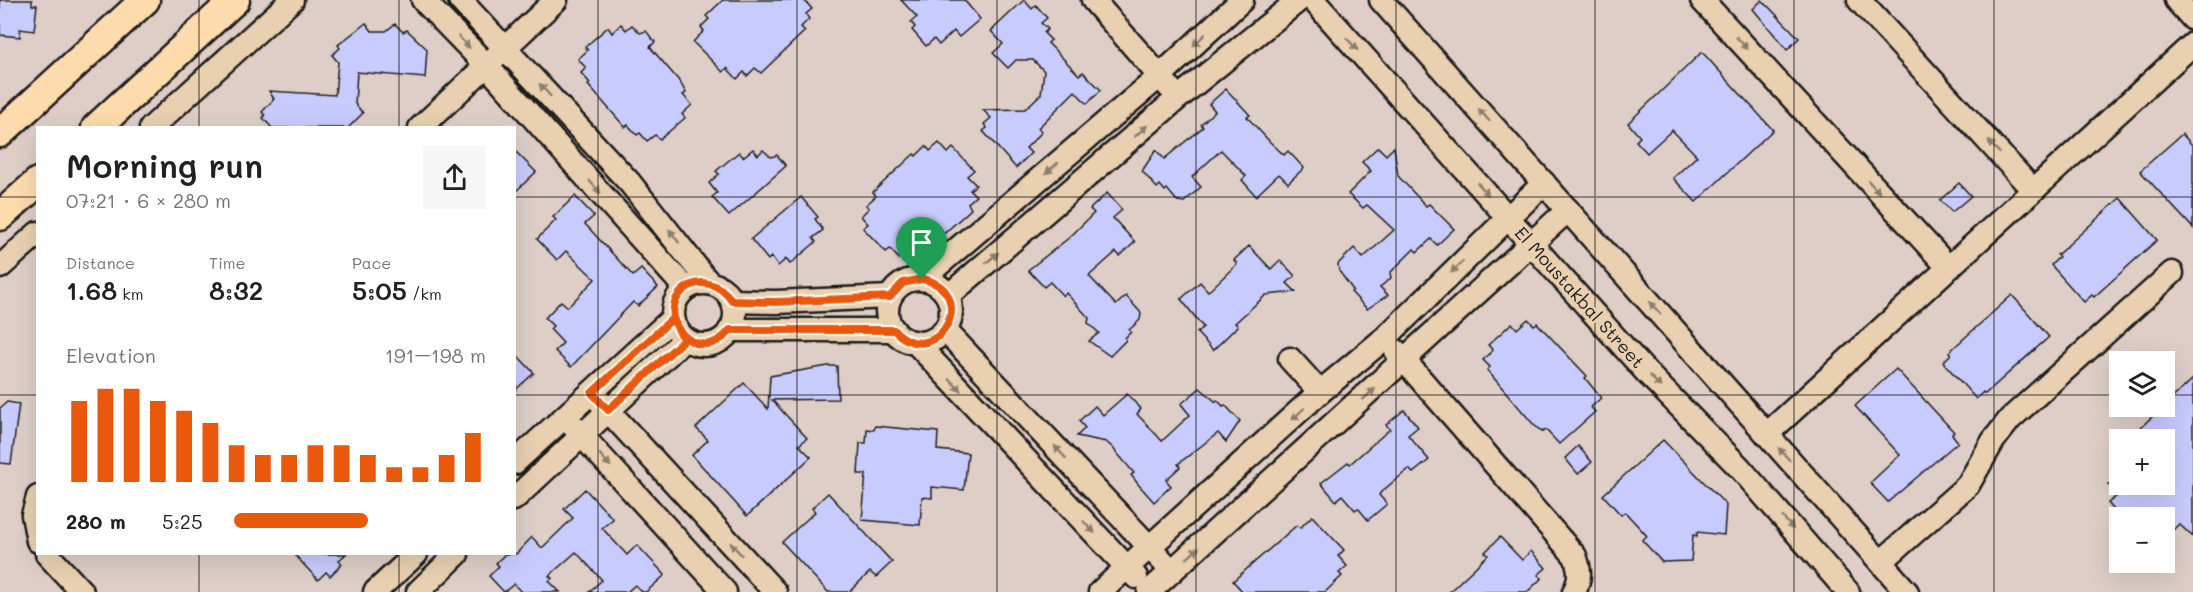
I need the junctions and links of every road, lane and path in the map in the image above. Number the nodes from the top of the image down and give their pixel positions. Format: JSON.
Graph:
{"nodes":[{"id":1,"x":145,"y":0,"type":"edge"},
{"id":2,"x":234,"y":0,"type":"edge"},
{"id":3,"x":292,"y":0,"type":"edge"},
{"id":4,"x":423,"y":0,"type":"edge"},
{"id":5,"x":460,"y":0,"type":"edge"},
{"id":6,"x":556,"y":0,"type":"edge"},
{"id":7,"x":1093,"y":0,"type":"edge"},
{"id":8,"x":1242,"y":0,"type":"edge"},
{"id":9,"x":1299,"y":0,"type":"edge"},
{"id":10,"x":1313,"y":0,"type":"edge"},
{"id":11,"x":1381,"y":0,"type":"edge"},
{"id":12,"x":1702,"y":0,"type":"edge"},
{"id":13,"x":1859,"y":0,"type":"edge"},
{"id":14,"x":2176,"y":0,"type":"edge"},
{"id":15,"x":2193,"y":19,"type":"edge"},
{"id":16,"x":2193,"y":44,"type":"edge"},
{"id":17,"x":505,"y":48,"type":"junction"},
{"id":18,"x":487,"y":66,"type":"junction"},
{"id":19,"x":1160,"y":76,"type":"junction"},
{"id":20,"x":1178,"y":98,"type":"junction"},
{"id":21,"x":98,"y":126,"type":"edge"},
{"id":22,"x":153,"y":126,"type":"edge"},
{"id":23,"x":422,"y":126,"type":"edge"},
{"id":24,"x":0,"y":133,"type":"edge"},
{"id":25,"x":1544,"y":183,"type":"junction"},
{"id":26,"x":36,"y":184,"type":"edge"},
{"id":27,"x":2033,"y":190,"type":"junction"},
{"id":28,"x":1568,"y":210,"type":"junction"},
{"id":29,"x":0,"y":216,"type":"edge"},
{"id":30,"x":1508,"y":217,"type":"junction"},
{"id":31,"x":36,"y":235,"type":"edge"},
{"id":32,"x":1531,"y":243,"type":"junction"},
{"id":33,"x":0,"y":267,"type":"edge"},
{"id":34,"x":1949,"y":268,"type":"junction"},
{"id":35,"x":2172,"y":273,"type":"dead end"},
{"id":36,"x":922,"y":279,"type":"junction"},
{"id":37,"x":709,"y":283,"type":"junction"},
{"id":38,"x":686,"y":288,"type":"junction"},
{"id":39,"x":948,"y":296,"type":"junction"},
{"id":40,"x":890,"y":297,"type":"junction"},
{"id":41,"x":732,"y":301,"type":"junction"},
{"id":42,"x":673,"y":318,"type":"junction"},
{"id":43,"x":730,"y":330,"type":"junction"},
{"id":44,"x":894,"y":330,"type":"junction"},
{"id":45,"x":945,"y":330,"type":"junction"},
{"id":46,"x":1385,"y":338,"type":"junction"},
{"id":47,"x":685,"y":339,"type":"junction"},
{"id":48,"x":915,"y":342,"type":"junction"},
{"id":49,"x":1290,"y":359,"type":"dead end"},
{"id":50,"x":1405,"y":361,"type":"junction"},
{"id":51,"x":1320,"y":392,"type":"junction"},
{"id":52,"x":592,"y":393,"type":"junction"},
{"id":53,"x":608,"y":410,"type":"junction"},
{"id":54,"x":565,"y":417,"type":"junction"},
{"id":55,"x":1767,"y":434,"type":"junction"},
{"id":56,"x":582,"y":435,"type":"junction"},
{"id":57,"x":516,"y":461,"type":"edge"},
{"id":58,"x":516,"y":497,"type":"edge"},
{"id":59,"x":36,"y":504,"type":"edge"},
{"id":60,"x":36,"y":531,"type":"edge"},
{"id":61,"x":1149,"y":547,"type":"junction"},
{"id":62,"x":48,"y":555,"type":"edge"},
{"id":63,"x":415,"y":555,"type":"edge"},
{"id":64,"x":456,"y":555,"type":"edge"},
{"id":65,"x":1881,"y":562,"type":"junction"},
{"id":66,"x":1127,"y":567,"type":"junction"},
{"id":67,"x":1172,"y":571,"type":"junction"},
{"id":68,"x":1843,"y":590,"type":"edge"},
{"id":69,"x":82,"y":592,"type":"edge"},
{"id":70,"x":375,"y":592,"type":"edge"},
{"id":71,"x":418,"y":592,"type":"edge"},
{"id":72,"x":725,"y":592,"type":"edge"},
{"id":73,"x":775,"y":592,"type":"edge"},
{"id":74,"x":1100,"y":592,"type":"edge"},
{"id":75,"x":1150,"y":592,"type":"edge"},
{"id":76,"x":1574,"y":592,"type":"edge"},
{"id":77,"x":1907,"y":592,"type":"edge"}],
"edges":[{"from":1,"to":24,"type":"main road"},
{"from":2,"to":21,"type":"main road"},
{"from":3,"to":22,"type":"street"},
{"from":4,"to":18,"type":"street","one_way":true},
{"from":5,"to":17,"type":"street"},
{"from":6,"to":17,"type":"street"},
{"from":7,"to":19,"type":"street"},
{"from":8,"to":19,"type":"street","one_way":true},
{"from":9,"to":20,"type":"street"},
{"from":10,"to":30,"type":"street","name":"El Moustakbal Street","one_way":true},
{"from":25,"to":11,"type":"street","one_way":true},
{"from":12,"to":34,"type":"street","one_way":true},
{"from":27,"to":13,"type":"street","one_way":true},
{"from":14,"to":15,"type":"street"},
{"from":16,"to":27,"type":"street"},
{"from":17,"to":18,"type":"street"},
{"from":37,"to":17,"type":"street","one_way":true},
{"from":18,"to":23,"type":"street"},
{"from":18,"to":38,"type":"street","one_way":true},
{"from":19,"to":20,"type":"street"},
{"from":19,"to":36,"type":"street","one_way":true},
{"from":39,"to":20,"type":"street","one_way":true},
{"from":25,"to":28,"type":"street"},
{"from":25,"to":30,"type":"street"},
{"from":26,"to":29,"type":"main road"},
{"from":27,"to":34,"type":"street"},
{"from":28,"to":32,"type":"street"},
{"from":55,"to":28,"type":"street","one_way":true},
{"from":30,"to":32,"type":"street","name":"El Moustakbal Street"},
{"from":30,"to":46,"type":"street","one_way":true},
{"from":31,"to":33,"type":"street"},
{"from":32,"to":50,"type":"street"},
{"from":32,"to":68,"type":"street","name":"El Moustakbal Street","one_way":true},
{"from":34,"to":55,"type":"street"},
{"from":35,"to":65,"type":"street"},
{"from":36,"to":39,"type":"street"},
{"from":36,"to":40,"type":"street"},
{"from":37,"to":38,"type":"street"},
{"from":37,"to":41,"type":"street"},
{"from":38,"to":42,"type":"street"},
{"from":39,"to":45,"type":"street"},
{"from":40,"to":41,"type":"street"},
{"from":40,"to":44,"type":"street"},
{"from":41,"to":43,"type":"street"},
{"from":42,"to":47,"type":"street"},
{"from":42,"to":52,"type":"street"},
{"from":43,"to":44,"type":"street"},
{"from":43,"to":47,"type":"street"},
{"from":44,"to":48,"type":"street"},
{"from":45,"to":48,"type":"street"},
{"from":61,"to":45,"type":"street","one_way":true},
{"from":46,"to":50,"type":"street"},
{"from":46,"to":51,"type":"street"},
{"from":47,"to":53,"type":"street"},
{"from":48,"to":66,"type":"street","one_way":true},
{"from":49,"to":51,"type":"street"},
{"from":67,"to":50,"type":"street","one_way":true},
{"from":50,"to":76,"type":"street"},
{"from":51,"to":61,"type":"street","one_way":true},
{"from":52,"to":53,"type":"street"},
{"from":52,"to":54,"type":"street"},
{"from":53,"to":56,"type":"street"},
{"from":73,"to":53,"type":"street","one_way":true},
{"from":54,"to":56,"type":"street"},
{"from":54,"to":57,"type":"street"},
{"from":65,"to":55,"type":"street","one_way":true},
{"from":56,"to":58,"type":"street"},
{"from":56,"to":72,"type":"street","one_way":true},
{"from":59,"to":60,"type":"street"},
{"from":61,"to":66,"type":"street"},
{"from":61,"to":67,"type":"street"},
{"from":62,"to":69,"type":"street"},
{"from":63,"to":70,"type":"street"},
{"from":64,"to":71,"type":"street"},
{"from":65,"to":77,"type":"street"},
{"from":66,"to":74,"type":"street"},
{"from":66,"to":75,"type":"street"},
{"from":67,"to":75,"type":"street"}]}
